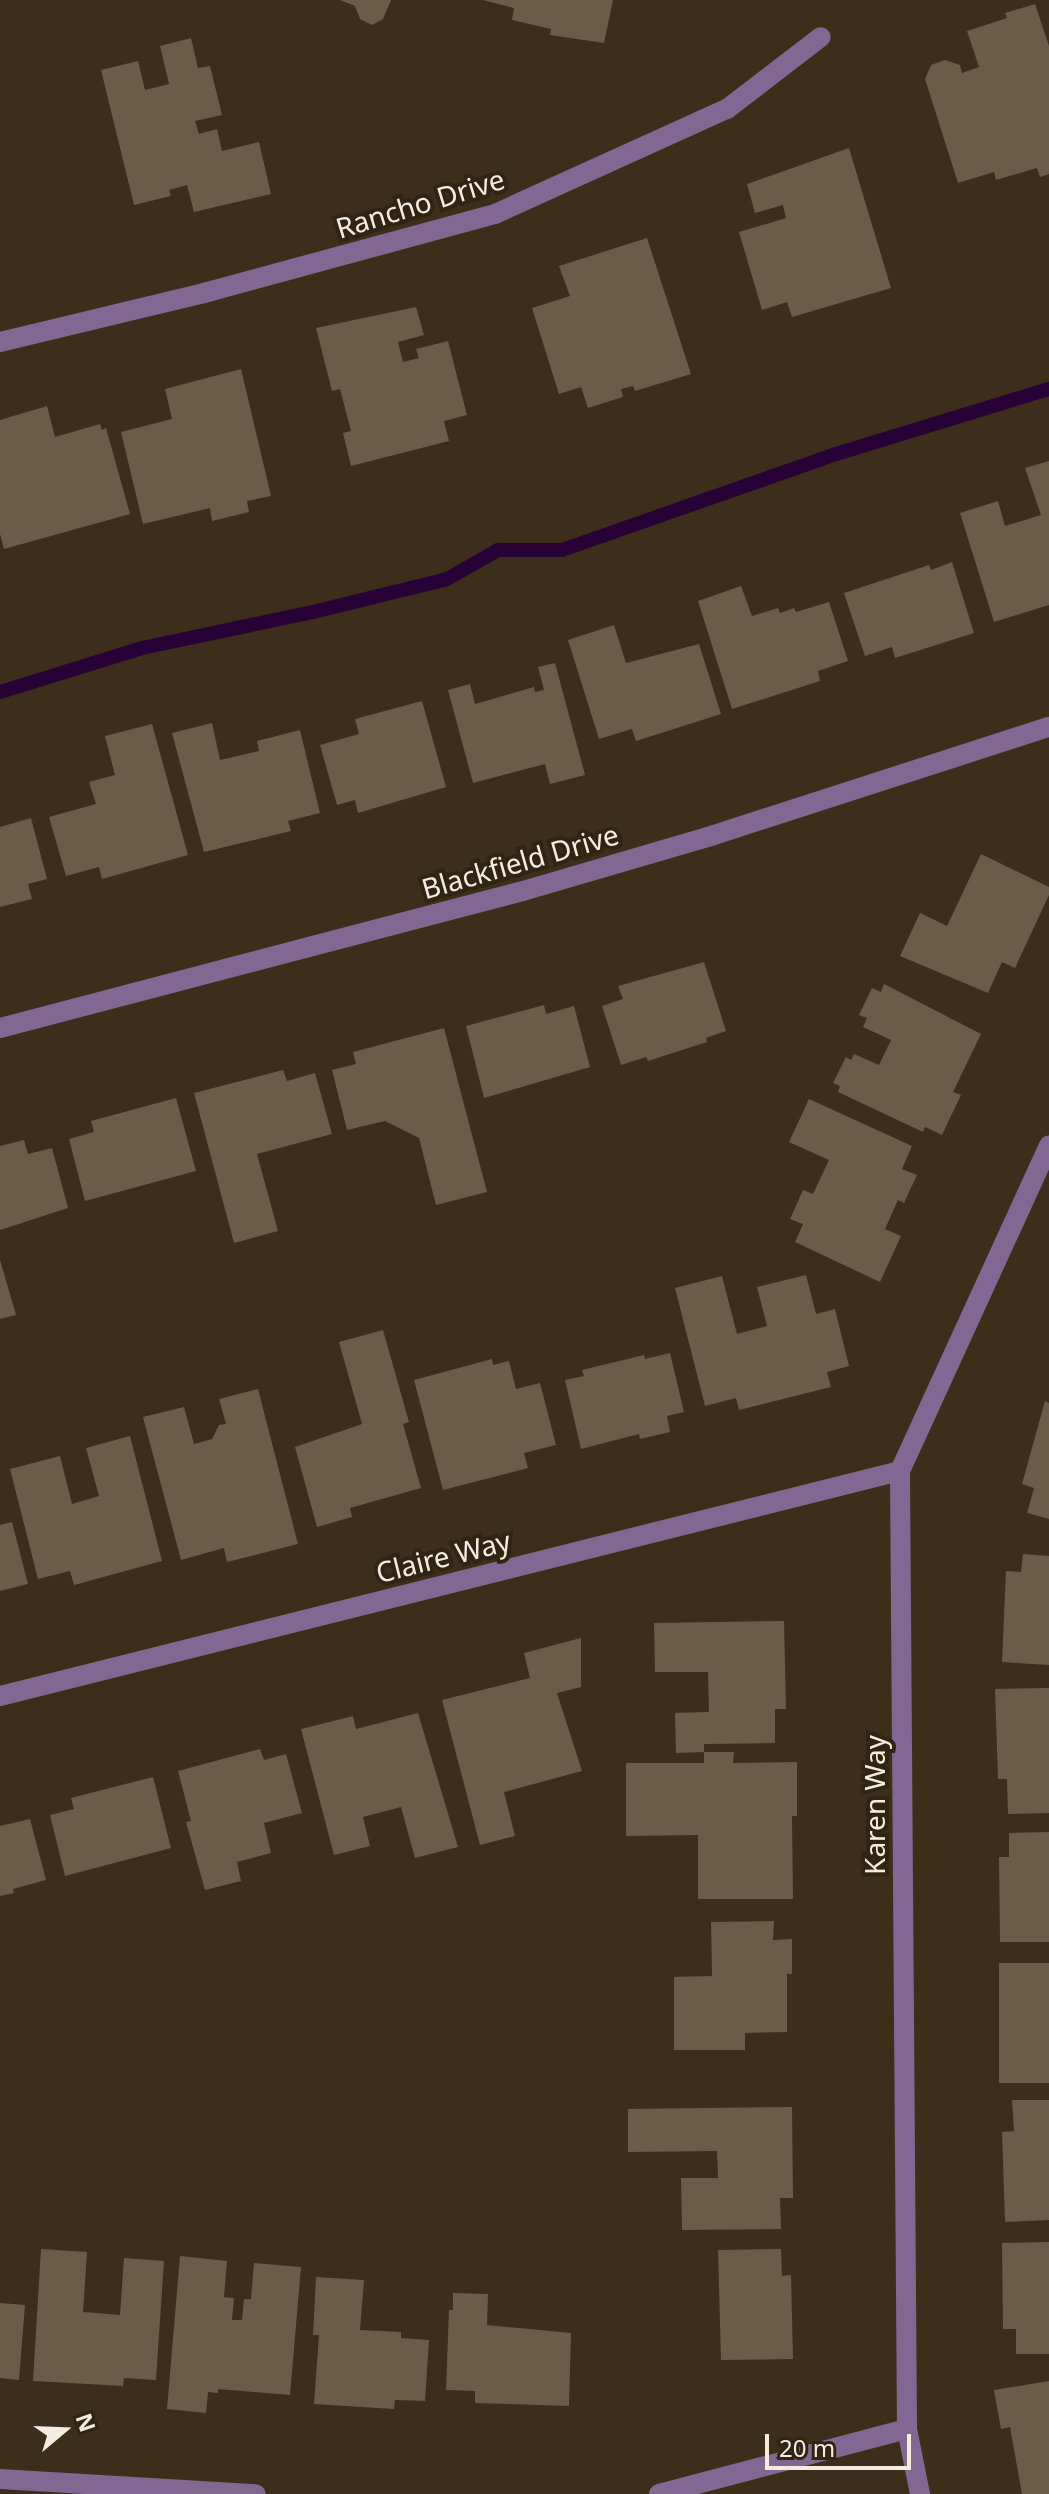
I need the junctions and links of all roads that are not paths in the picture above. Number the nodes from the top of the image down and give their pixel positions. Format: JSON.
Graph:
{"nodes":[{"id":1,"x":821,"y":37,"type":"dead end"},
{"id":2,"x":0,"y":342,"type":"edge"},
{"id":3,"x":1049,"y":727,"type":"edge"},
{"id":4,"x":0,"y":1028,"type":"edge"},
{"id":5,"x":1049,"y":1146,"type":"edge"},
{"id":6,"x":900,"y":1471,"type":"junction"},
{"id":7,"x":0,"y":1696,"type":"edge"},
{"id":8,"x":907,"y":2429,"type":"junction"},
{"id":9,"x":0,"y":2479,"type":"edge"},
{"id":10,"x":256,"y":2494,"type":"edge"},
{"id":11,"x":659,"y":2494,"type":"edge"},
{"id":12,"x":920,"y":2494,"type":"edge"}],
"edges":[{"from":1,"to":2,"type":"street","name":"Rancho Drive"},
{"from":3,"to":4,"type":"street","name":"Blackfield Drive"},
{"from":5,"to":6,"type":"street","name":"Karen Way"},
{"from":6,"to":7,"type":"street","name":"Claire Way"},
{"from":6,"to":8,"type":"street","name":"Karen Way"},
{"from":8,"to":11,"type":"street"},
{"from":8,"to":12,"type":"street","name":"Karen Way"},
{"from":9,"to":10,"type":"street"}]}
